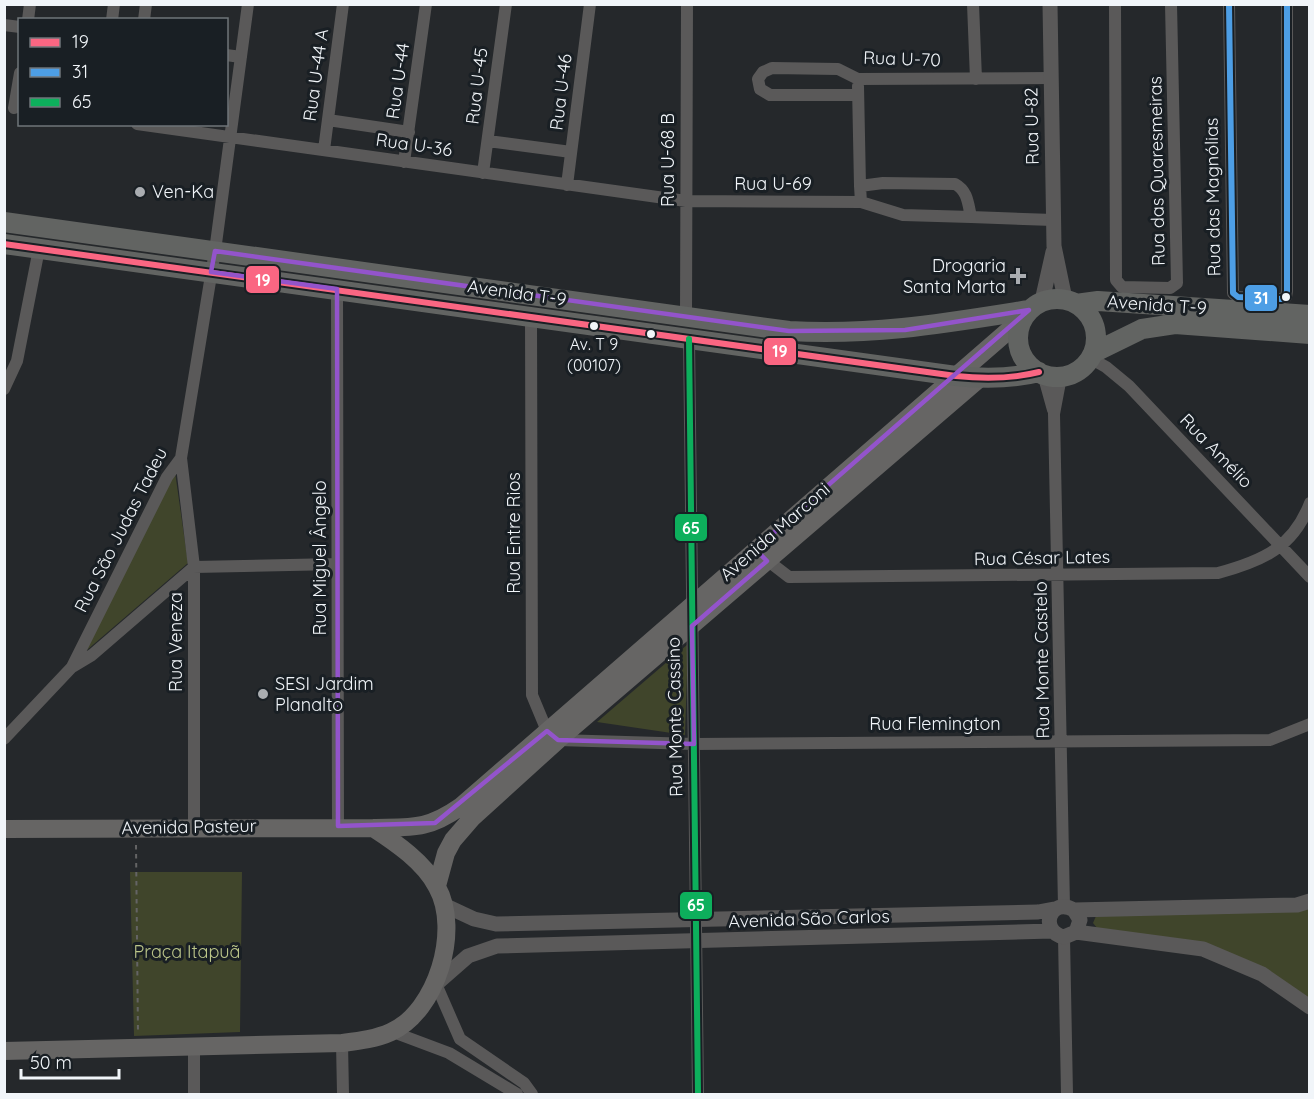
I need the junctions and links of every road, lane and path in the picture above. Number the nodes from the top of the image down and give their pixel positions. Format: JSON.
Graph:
{"nodes":[{"id":1,"x":248,"y":4,"type":"edge"},
{"id":2,"x":343,"y":4,"type":"edge"},
{"id":3,"x":426,"y":4,"type":"edge"},
{"id":4,"x":506,"y":4,"type":"edge"},
{"id":5,"x":590,"y":4,"type":"edge"},
{"id":6,"x":687,"y":4,"type":"edge"},
{"id":7,"x":973,"y":4,"type":"edge"},
{"id":8,"x":1050,"y":4,"type":"edge"},
{"id":9,"x":1115,"y":4,"type":"edge"},
{"id":10,"x":1171,"y":4,"type":"edge"},
{"id":11,"x":1229,"y":4,"type":"edge"},
{"id":12,"x":1287,"y":4,"type":"edge"},
{"id":13,"x":228,"y":55,"type":"edge"},
{"id":14,"x":241,"y":57,"type":"junction"},
{"id":15,"x":1051,"y":78,"type":"junction"},
{"id":16,"x":858,"y":79,"type":"junction"},
{"id":17,"x":976,"y":79,"type":"junction"},
{"id":18,"x":18,"y":83,"type":"edge"},
{"id":19,"x":857,"y":95,"type":"junction"},
{"id":20,"x":13,"y":107,"type":"edge"},
{"id":21,"x":328,"y":120,"type":"junction"},
{"id":22,"x":151,"y":126,"type":"edge"},
{"id":23,"x":409,"y":132,"type":"junction"},
{"id":24,"x":230,"y":137,"type":"junction"},
{"id":25,"x":488,"y":141,"type":"junction"},
{"id":26,"x":324,"y":150,"type":"junction"},
{"id":27,"x":571,"y":152,"type":"junction"},
{"id":28,"x":404,"y":162,"type":"junction"},
{"id":29,"x":483,"y":173,"type":"junction"},
{"id":30,"x":567,"y":184,"type":"junction"},
{"id":31,"x":860,"y":186,"type":"junction"},
{"id":32,"x":686,"y":201,"type":"junction"},
{"id":33,"x":861,"y":202,"type":"junction"},
{"id":34,"x":971,"y":218,"type":"junction"},
{"id":35,"x":1053,"y":220,"type":"junction"},
{"id":36,"x":4,"y":222,"type":"edge"},
{"id":37,"x":4,"y":244,"type":"edge"},
{"id":38,"x":1054,"y":246,"type":"junction"},
{"id":39,"x":39,"y":249,"type":"junction"},
{"id":40,"x":215,"y":251,"type":"junction"},
{"id":41,"x":212,"y":272,"type":"junction"},
{"id":42,"x":337,"y":289,"type":"junction"},
{"id":43,"x":1071,"y":302,"type":"junction"},
{"id":44,"x":1032,"y":309,"type":"junction"},
{"id":45,"x":1310,"y":315,"type":"edge"},
{"id":46,"x":686,"y":316,"type":"junction"},
{"id":47,"x":531,"y":317,"type":"junction"},
{"id":48,"x":1310,"y":334,"type":"edge"},
{"id":49,"x":689,"y":339,"type":"junction"},
{"id":50,"x":1092,"y":356,"type":"junction"},
{"id":51,"x":1048,"y":374,"type":"junction"},
{"id":52,"x":956,"y":376,"type":"junction"},
{"id":53,"x":979,"y":379,"type":"junction"},
{"id":54,"x":4,"y":389,"type":"edge"},
{"id":55,"x":1054,"y":414,"type":"junction"},
{"id":56,"x":181,"y":458,"type":"junction"},
{"id":57,"x":1310,"y":503,"type":"edge"},
{"id":58,"x":1282,"y":547,"type":"junction"},
{"id":59,"x":761,"y":555,"type":"junction"},
{"id":60,"x":338,"y":564,"type":"junction"},
{"id":61,"x":194,"y":567,"type":"junction"},
{"id":62,"x":1059,"y":576,"type":"junction"},
{"id":63,"x":1310,"y":577,"type":"edge"},
{"id":64,"x":692,"y":604,"type":"junction"},
{"id":65,"x":692,"y":626,"type":"junction"},
{"id":66,"x":72,"y":667,"type":"junction"},
{"id":67,"x":1310,"y":724,"type":"edge"},
{"id":68,"x":553,"y":735,"type":"junction"},
{"id":69,"x":4,"y":739,"type":"edge"},
{"id":70,"x":1061,"y":741,"type":"junction"},
{"id":71,"x":694,"y":744,"type":"junction"},
{"id":72,"x":466,"y":813,"type":"junction"},
{"id":73,"x":338,"y":826,"type":"junction"},
{"id":74,"x":135,"y":827,"type":"junction"},
{"id":75,"x":194,"y":827,"type":"junction"},
{"id":76,"x":373,"y":828,"type":"junction"},
{"id":77,"x":4,"y":829,"type":"edge"},
{"id":78,"x":437,"y":886,"type":"junction"},
{"id":79,"x":1310,"y":901,"type":"edge"},
{"id":80,"x":444,"y":905,"type":"junction"},
{"id":81,"x":1064,"y":908,"type":"junction"},
{"id":82,"x":696,"y":919,"type":"junction"},
{"id":83,"x":496,"y":924,"type":"junction"},
{"id":84,"x":1064,"y":934,"type":"junction"},
{"id":85,"x":696,"y":942,"type":"junction"},
{"id":86,"x":497,"y":946,"type":"junction"},
{"id":87,"x":436,"y":984,"type":"junction"},
{"id":88,"x":1310,"y":1007,"type":"edge"},
{"id":89,"x":393,"y":1032,"type":"junction"},
{"id":90,"x":142,"y":1037,"type":"dead end"},
{"id":91,"x":460,"y":1039,"type":"junction"},
{"id":92,"x":342,"y":1043,"type":"junction"},
{"id":93,"x":194,"y":1046,"type":"junction"},
{"id":94,"x":4,"y":1051,"type":"edge"},
{"id":95,"x":449,"y":1053,"type":"junction"},
{"id":96,"x":194,"y":1095,"type":"edge"},
{"id":97,"x":343,"y":1095,"type":"edge"},
{"id":98,"x":517,"y":1095,"type":"edge"},
{"id":99,"x":532,"y":1095,"type":"edge"},
{"id":100,"x":698,"y":1095,"type":"edge"},
{"id":101,"x":1067,"y":1095,"type":"edge"}],
"edges":[{"from":1,"to":14,"type":"street","name":"Rua São Judas Tadeu"},
{"from":2,"to":21,"type":"street","name":"Rua U-44 A"},
{"from":3,"to":23,"type":"street","name":"Rua U-44"},
{"from":4,"to":25,"type":"street","name":"Rua U-45"},
{"from":5,"to":27,"type":"street","name":"Rua U-46"},
{"from":6,"to":32,"type":"street","name":"Rua U-68 B"},
{"from":7,"to":17,"type":"street"},
{"from":8,"to":15,"type":"street","name":"Rua U-82"},
{"from":9,"to":10,"type":"street","name":"Rua das Quaresmeiras"},
{"from":11,"to":12,"type":"street","name":"Rua das Magnólias"},
{"from":13,"to":14,"type":"street"},
{"from":14,"to":24,"type":"street","name":"Rua São Judas Tadeu"},
{"from":15,"to":17,"type":"street","name":"Rua U-70"},
{"from":15,"to":35,"type":"street","name":"Rua U-82"},
{"from":16,"to":17,"type":"street","name":"Rua U-70"},
{"from":16,"to":19,"type":"street"},
{"from":16,"to":19,"type":"street","name":"Rua U-70"},
{"from":18,"to":20,"type":"street"},
{"from":19,"to":31,"type":"street"},
{"from":21,"to":23,"type":"street","name":"Rua U-36"},
{"from":21,"to":26,"type":"street","name":"Rua U-44 A"},
{"from":22,"to":24,"type":"street","name":"Rua U-36"},
{"from":23,"to":28,"type":"street","name":"Rua U-44"},
{"from":24,"to":26,"type":"street","name":"Rua U-36"},
{"from":24,"to":40,"type":"street","name":"Rua São Judas Tadeu"},
{"from":25,"to":27,"type":"street"},
{"from":25,"to":29,"type":"street","name":"Rua U-45"},
{"from":26,"to":28,"type":"street","name":"Rua U-36"},
{"from":27,"to":30,"type":"street","name":"Rua U-46"},
{"from":28,"to":29,"type":"street","name":"Rua U-36"},
{"from":29,"to":30,"type":"street","name":"Rua U-36"},
{"from":30,"to":32,"type":"street","name":"Rua U-36"},
{"from":31,"to":33,"type":"street"},
{"from":31,"to":34,"type":"street"},
{"from":32,"to":33,"type":"street","name":"Rua U-69"},
{"from":32,"to":46,"type":"street","name":"Rua U-68 B"},
{"from":33,"to":34,"type":"street","name":"Rua U-69"},
{"from":34,"to":35,"type":"street","name":"Rua U-69"},
{"from":35,"to":38,"type":"street","name":"Rua U-82"},
{"from":36,"to":40,"type":"main road","name":"Avenida T-9"},
{"from":37,"to":39,"type":"main road","name":"Avenida T-9"},
{"from":38,"to":43,"type":"street","name":"Rua U-82"},
{"from":38,"to":44,"type":"street","name":"Rua U-82"},
{"from":39,"to":41,"type":"main road","name":"Avenida T-9"},
{"from":39,"to":54,"type":"street"},
{"from":40,"to":41,"type":"street","name":"Rua São Judas Tadeu"},
{"from":40,"to":46,"type":"main road","name":"Avenida T-9"},
{"from":41,"to":42,"type":"main road","name":"Avenida T-9"},
{"from":41,"to":56,"type":"street","name":"Rua São Judas Tadeu"},
{"from":42,"to":47,"type":"main road","name":"Avenida T-9"},
{"from":42,"to":60,"type":"street","name":"Rua Miguel Ângelo"},
{"from":43,"to":44,"type":"main road"},
{"from":43,"to":45,"type":"main road","name":"Avenida T-9"},
{"from":43,"to":50,"type":"main road"},
{"from":44,"to":46,"type":"main road","name":"Avenida T-9"},
{"from":44,"to":51,"type":"main road"},
{"from":44,"to":52,"type":"main road","name":"Avenida Marconi"},
{"from":47,"to":49,"type":"main road","name":"Avenida T-9"},
{"from":47,"to":68,"type":"street","name":"Rua Entre Rios"},
{"from":48,"to":50,"type":"main road","name":"Avenida T-9"},
{"from":49,"to":52,"type":"main road","name":"Avenida T-9"},
{"from":49,"to":64,"type":"street","name":"Rua Monte Cassino"},
{"from":50,"to":51,"type":"main road"},
{"from":50,"to":58,"type":"street","name":"Rua Amélio"},
{"from":51,"to":53,"type":"main road","name":"Avenida T-9"},
{"from":51,"to":55,"type":"street","name":"Rua Monte Castelo"},
{"from":51,"to":55,"type":"street","name":"Rua Monte Castelo"},
{"from":52,"to":53,"type":"main road","name":"Avenida T-9"},
{"from":52,"to":59,"type":"main road","name":"Avenida Marconi"},
{"from":53,"to":59,"type":"main road","name":"Avenida Marconi"},
{"from":55,"to":62,"type":"street","name":"Rua Monte Castelo"},
{"from":56,"to":61,"type":"street","name":"Rua Veneza"},
{"from":56,"to":66,"type":"street","name":"Rua São Judas Tadeu"},
{"from":57,"to":58,"type":"street","name":"Rua César Lates"},
{"from":58,"to":62,"type":"street","name":"Rua César Lates"},
{"from":58,"to":63,"type":"street","name":"Rua Amélio"},
{"from":59,"to":62,"type":"street","name":"Rua César Lates"},
{"from":59,"to":64,"type":"main road","name":"Avenida Marconi"},
{"from":59,"to":65,"type":"main road","name":"Avenida Marconi"},
{"from":60,"to":61,"type":"street"},
{"from":60,"to":73,"type":"street","name":"Rua Miguel Ângelo"},
{"from":61,"to":66,"type":"street"},
{"from":61,"to":75,"type":"street","name":"Rua Veneza"},
{"from":62,"to":70,"type":"street","name":"Rua Monte Castelo"},
{"from":64,"to":65,"type":"street","name":"Rua Monte Cassino"},
{"from":64,"to":68,"type":"main road","name":"Avenida Marconi"},
{"from":65,"to":68,"type":"main road","name":"Avenida Marconi"},
{"from":65,"to":71,"type":"street","name":"Rua Monte Cassino"},
{"from":66,"to":69,"type":"street","name":"Rua São Judas Tadeu"},
{"from":67,"to":70,"type":"street","name":"Rua Flemington"},
{"from":68,"to":71,"type":"street","name":"Rua Flemington"},
{"from":68,"to":72,"type":"main road","name":"Avenida Marconi"},
{"from":70,"to":71,"type":"street","name":"Rua Flemington"},
{"from":70,"to":81,"type":"street","name":"Rua Monte Castelo"},
{"from":71,"to":82,"type":"street","name":"Rua Monte Cassino"},
{"from":72,"to":76,"type":"main road","name":"Avenida Marconi"},
{"from":72,"to":78,"type":"main road","name":"Avenida Marconi"},
{"from":73,"to":75,"type":"main road","name":"Avenida Pasteur"},
{"from":73,"to":76,"type":"main road","name":"Avenida Pasteur"},
{"from":74,"to":75,"type":"main road","name":"Avenida Pasteur"},
{"from":74,"to":77,"type":"main road","name":"Avenida Pasteur"},
{"from":74,"to":90,"type":"path"},
{"from":76,"to":78,"type":"main road"},
{"from":78,"to":80,"type":"main road"},
{"from":79,"to":81,"type":"street","name":"Avenida São Carlos"},
{"from":80,"to":83,"type":"street","name":"Avenida São Carlos"},
{"from":80,"to":87,"type":"main road"},
{"from":81,"to":82,"type":"street","name":"Avenida São Carlos"},
{"from":81,"to":84,"type":"street"},
{"from":81,"to":84,"type":"street"},
{"from":82,"to":83,"type":"street","name":"Avenida São Carlos"},
{"from":82,"to":85,"type":"street","name":"Rua Monte Cassino"},
{"from":83,"to":86,"type":"street"},
{"from":84,"to":85,"type":"street","name":"Avenida São Carlos"},
{"from":84,"to":88,"type":"street","name":"Avenida São Carlos"},
{"from":84,"to":101,"type":"street"},
{"from":85,"to":86,"type":"street","name":"Avenida São Carlos"},
{"from":85,"to":100,"type":"street","name":"Rua Monte Cassino"},
{"from":86,"to":87,"type":"street","name":"Avenida São Carlos"},
{"from":87,"to":89,"type":"main road"},
{"from":87,"to":91,"type":"street"},
{"from":89,"to":92,"type":"main road"},
{"from":89,"to":95,"type":"street"},
{"from":91,"to":95,"type":"street"},
{"from":91,"to":99,"type":"street"},
{"from":92,"to":93,"type":"main road"},
{"from":92,"to":97,"type":"street"},
{"from":93,"to":94,"type":"main road"},
{"from":93,"to":96,"type":"street"},
{"from":95,"to":98,"type":"street"}]}
